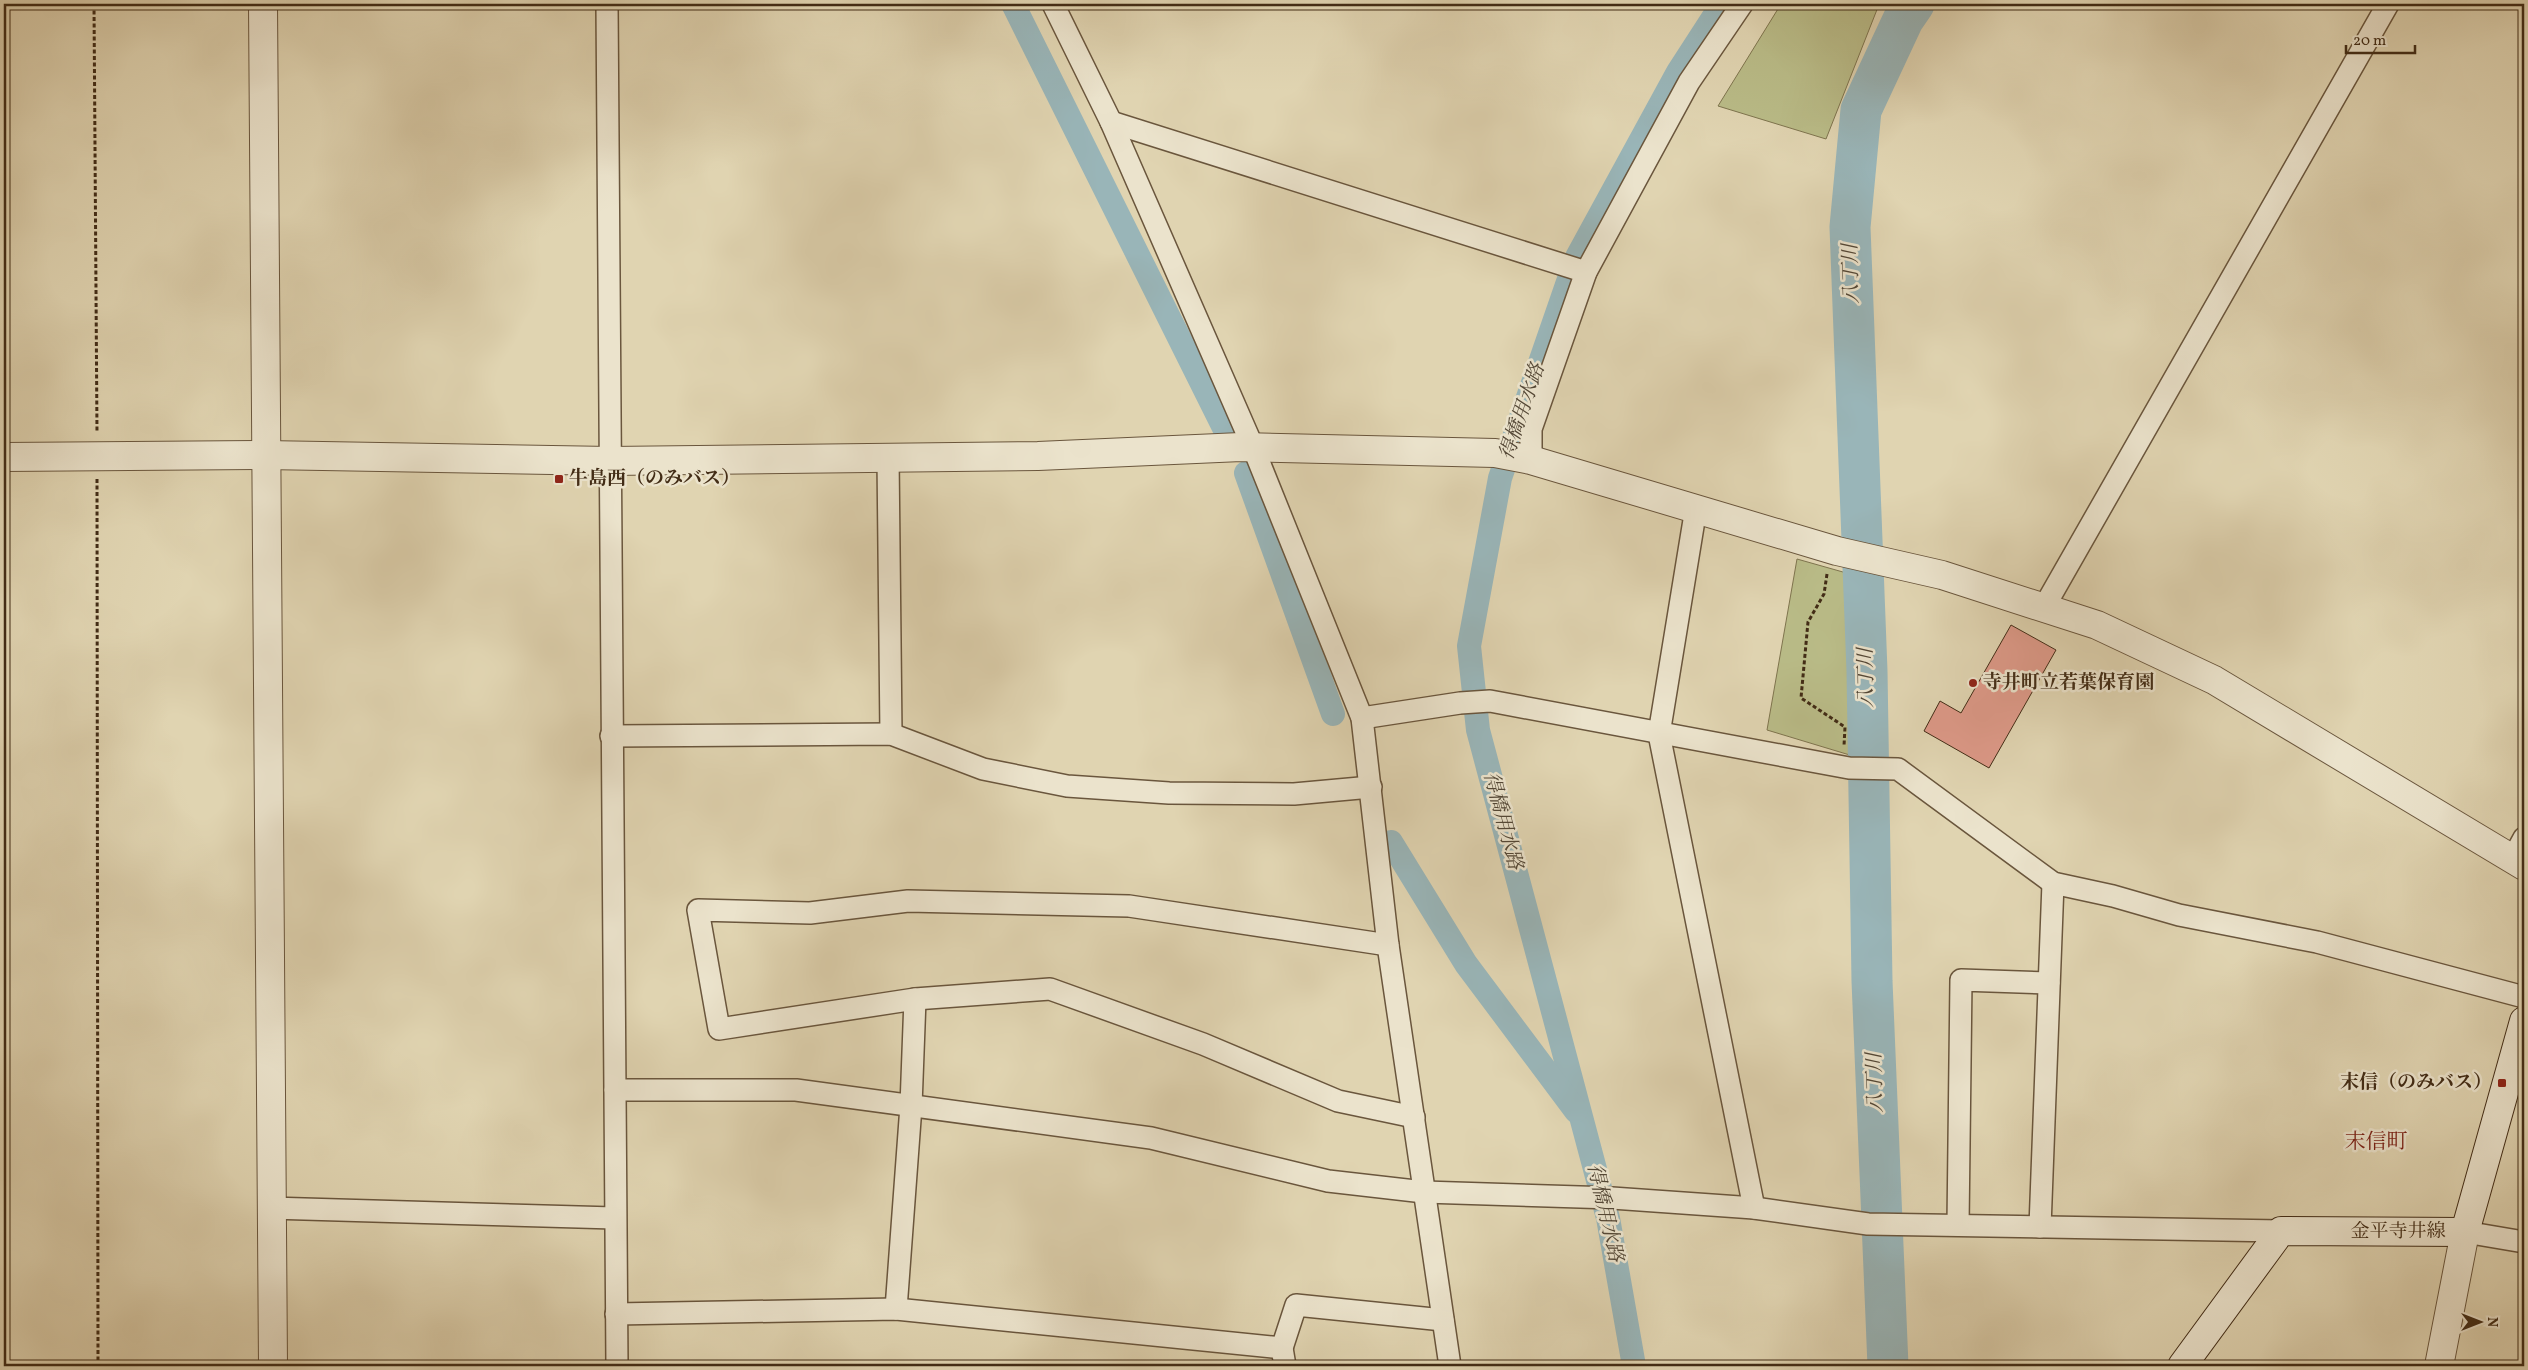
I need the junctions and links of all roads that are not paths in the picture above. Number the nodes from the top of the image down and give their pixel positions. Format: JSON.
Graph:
{"nodes":[{"id":1,"x":262,"y":4,"type":"edge"},
{"id":2,"x":607,"y":4,"type":"edge"},
{"id":3,"x":1053,"y":4,"type":"edge"},
{"id":4,"x":1742,"y":4,"type":"edge"},
{"id":5,"x":2388,"y":4,"type":"edge"},
{"id":6,"x":1110,"y":122,"type":"junction"},
{"id":7,"x":1586,"y":272,"type":"junction"},
{"id":8,"x":1237,"y":447,"type":"junction"},
{"id":9,"x":265,"y":455,"type":"junction"},
{"id":10,"x":4,"y":457,"type":"edge"},
{"id":11,"x":888,"y":457,"type":"junction"},
{"id":12,"x":1515,"y":457,"type":"junction"},
{"id":13,"x":610,"y":461,"type":"junction"},
{"id":14,"x":1696,"y":508,"type":"junction"},
{"id":15,"x":2043,"y":609,"type":"junction"},
{"id":16,"x":1362,"y":718,"type":"junction"},
{"id":17,"x":891,"y":734,"type":"junction"},
{"id":18,"x":1659,"y":734,"type":"junction"},
{"id":19,"x":611,"y":736,"type":"junction"},
{"id":20,"x":1371,"y":787,"type":"junction"},
{"id":21,"x":2520,"y":855,"type":"edge"},
{"id":22,"x":2052,"y":883,"type":"junction"},
{"id":23,"x":1388,"y":945,"type":"junction"},
{"id":24,"x":2049,"y":983,"type":"junction"},
{"id":25,"x":2524,"y":997,"type":"edge"},
{"id":26,"x":915,"y":999,"type":"junction"},
{"id":27,"x":2524,"y":1022,"type":"edge"},
{"id":28,"x":615,"y":1090,"type":"junction"},
{"id":29,"x":911,"y":1106,"type":"junction"},
{"id":30,"x":1414,"y":1117,"type":"junction"},
{"id":31,"x":1424,"y":1192,"type":"junction"},
{"id":32,"x":270,"y":1208,"type":"junction"},
{"id":33,"x":1754,"y":1208,"type":"junction"},
{"id":34,"x":614,"y":1218,"type":"junction"},
{"id":35,"x":1958,"y":1225,"type":"junction"},
{"id":36,"x":2040,"y":1227,"type":"junction"},
{"id":37,"x":2281,"y":1231,"type":"junction"},
{"id":38,"x":2465,"y":1232,"type":"junction"},
{"id":39,"x":2524,"y":1242,"type":"edge"},
{"id":40,"x":896,"y":1309,"type":"junction"},
{"id":41,"x":616,"y":1314,"type":"junction"},
{"id":42,"x":1443,"y":1320,"type":"junction"},
{"id":43,"x":1284,"y":1357,"type":"edge"},
{"id":44,"x":273,"y":1366,"type":"edge"},
{"id":45,"x":617,"y":1366,"type":"edge"},
{"id":46,"x":1450,"y":1366,"type":"edge"},
{"id":47,"x":2182,"y":1366,"type":"edge"},
{"id":48,"x":2439,"y":1366,"type":"edge"}],
"edges":[{"from":1,"to":9,"type":"street"},
{"from":2,"to":13,"type":"street"},
{"from":3,"to":6,"type":"street"},
{"from":4,"to":7,"type":"street"},
{"from":5,"to":15,"type":"street"},
{"from":6,"to":7,"type":"street"},
{"from":6,"to":8,"type":"street"},
{"from":7,"to":12,"type":"street"},
{"from":8,"to":11,"type":"street"},
{"from":8,"to":12,"type":"street"},
{"from":8,"to":16,"type":"street"},
{"from":9,"to":10,"type":"street"},
{"from":9,"to":13,"type":"street"},
{"from":9,"to":32,"type":"street"},
{"from":11,"to":13,"type":"street"},
{"from":11,"to":17,"type":"street"},
{"from":12,"to":14,"type":"street"},
{"from":13,"to":19,"type":"street"},
{"from":14,"to":15,"type":"street"},
{"from":14,"to":18,"type":"street"},
{"from":15,"to":21,"type":"street"},
{"from":16,"to":18,"type":"street"},
{"from":16,"to":20,"type":"street"},
{"from":17,"to":19,"type":"street"},
{"from":17,"to":20,"type":"street"},
{"from":18,"to":22,"type":"street"},
{"from":18,"to":33,"type":"street"},
{"from":19,"to":28,"type":"street"},
{"from":20,"to":23,"type":"street"},
{"from":22,"to":24,"type":"street"},
{"from":22,"to":25,"type":"street"},
{"from":23,"to":26,"type":"street"},
{"from":23,"to":30,"type":"street"},
{"from":24,"to":35,"type":"street"},
{"from":24,"to":36,"type":"street"},
{"from":26,"to":29,"type":"street"},
{"from":26,"to":30,"type":"street"},
{"from":27,"to":38,"type":"street","name":"金平寺井線"},
{"from":28,"to":29,"type":"street"},
{"from":28,"to":34,"type":"street"},
{"from":29,"to":31,"type":"street"},
{"from":29,"to":40,"type":"street"},
{"from":30,"to":31,"type":"street"},
{"from":31,"to":33,"type":"street"},
{"from":31,"to":42,"type":"street"},
{"from":32,"to":34,"type":"street"},
{"from":32,"to":44,"type":"street"},
{"from":33,"to":35,"type":"street"},
{"from":34,"to":41,"type":"street"},
{"from":35,"to":36,"type":"street"},
{"from":36,"to":37,"type":"street"},
{"from":37,"to":38,"type":"street","name":"金平寺井線"},
{"from":37,"to":47,"type":"street"},
{"from":38,"to":39,"type":"street"},
{"from":38,"to":48,"type":"street"},
{"from":40,"to":41,"type":"street"},
{"from":40,"to":43,"type":"street"},
{"from":41,"to":45,"type":"street"},
{"from":42,"to":43,"type":"street"},
{"from":42,"to":46,"type":"street"}]}
